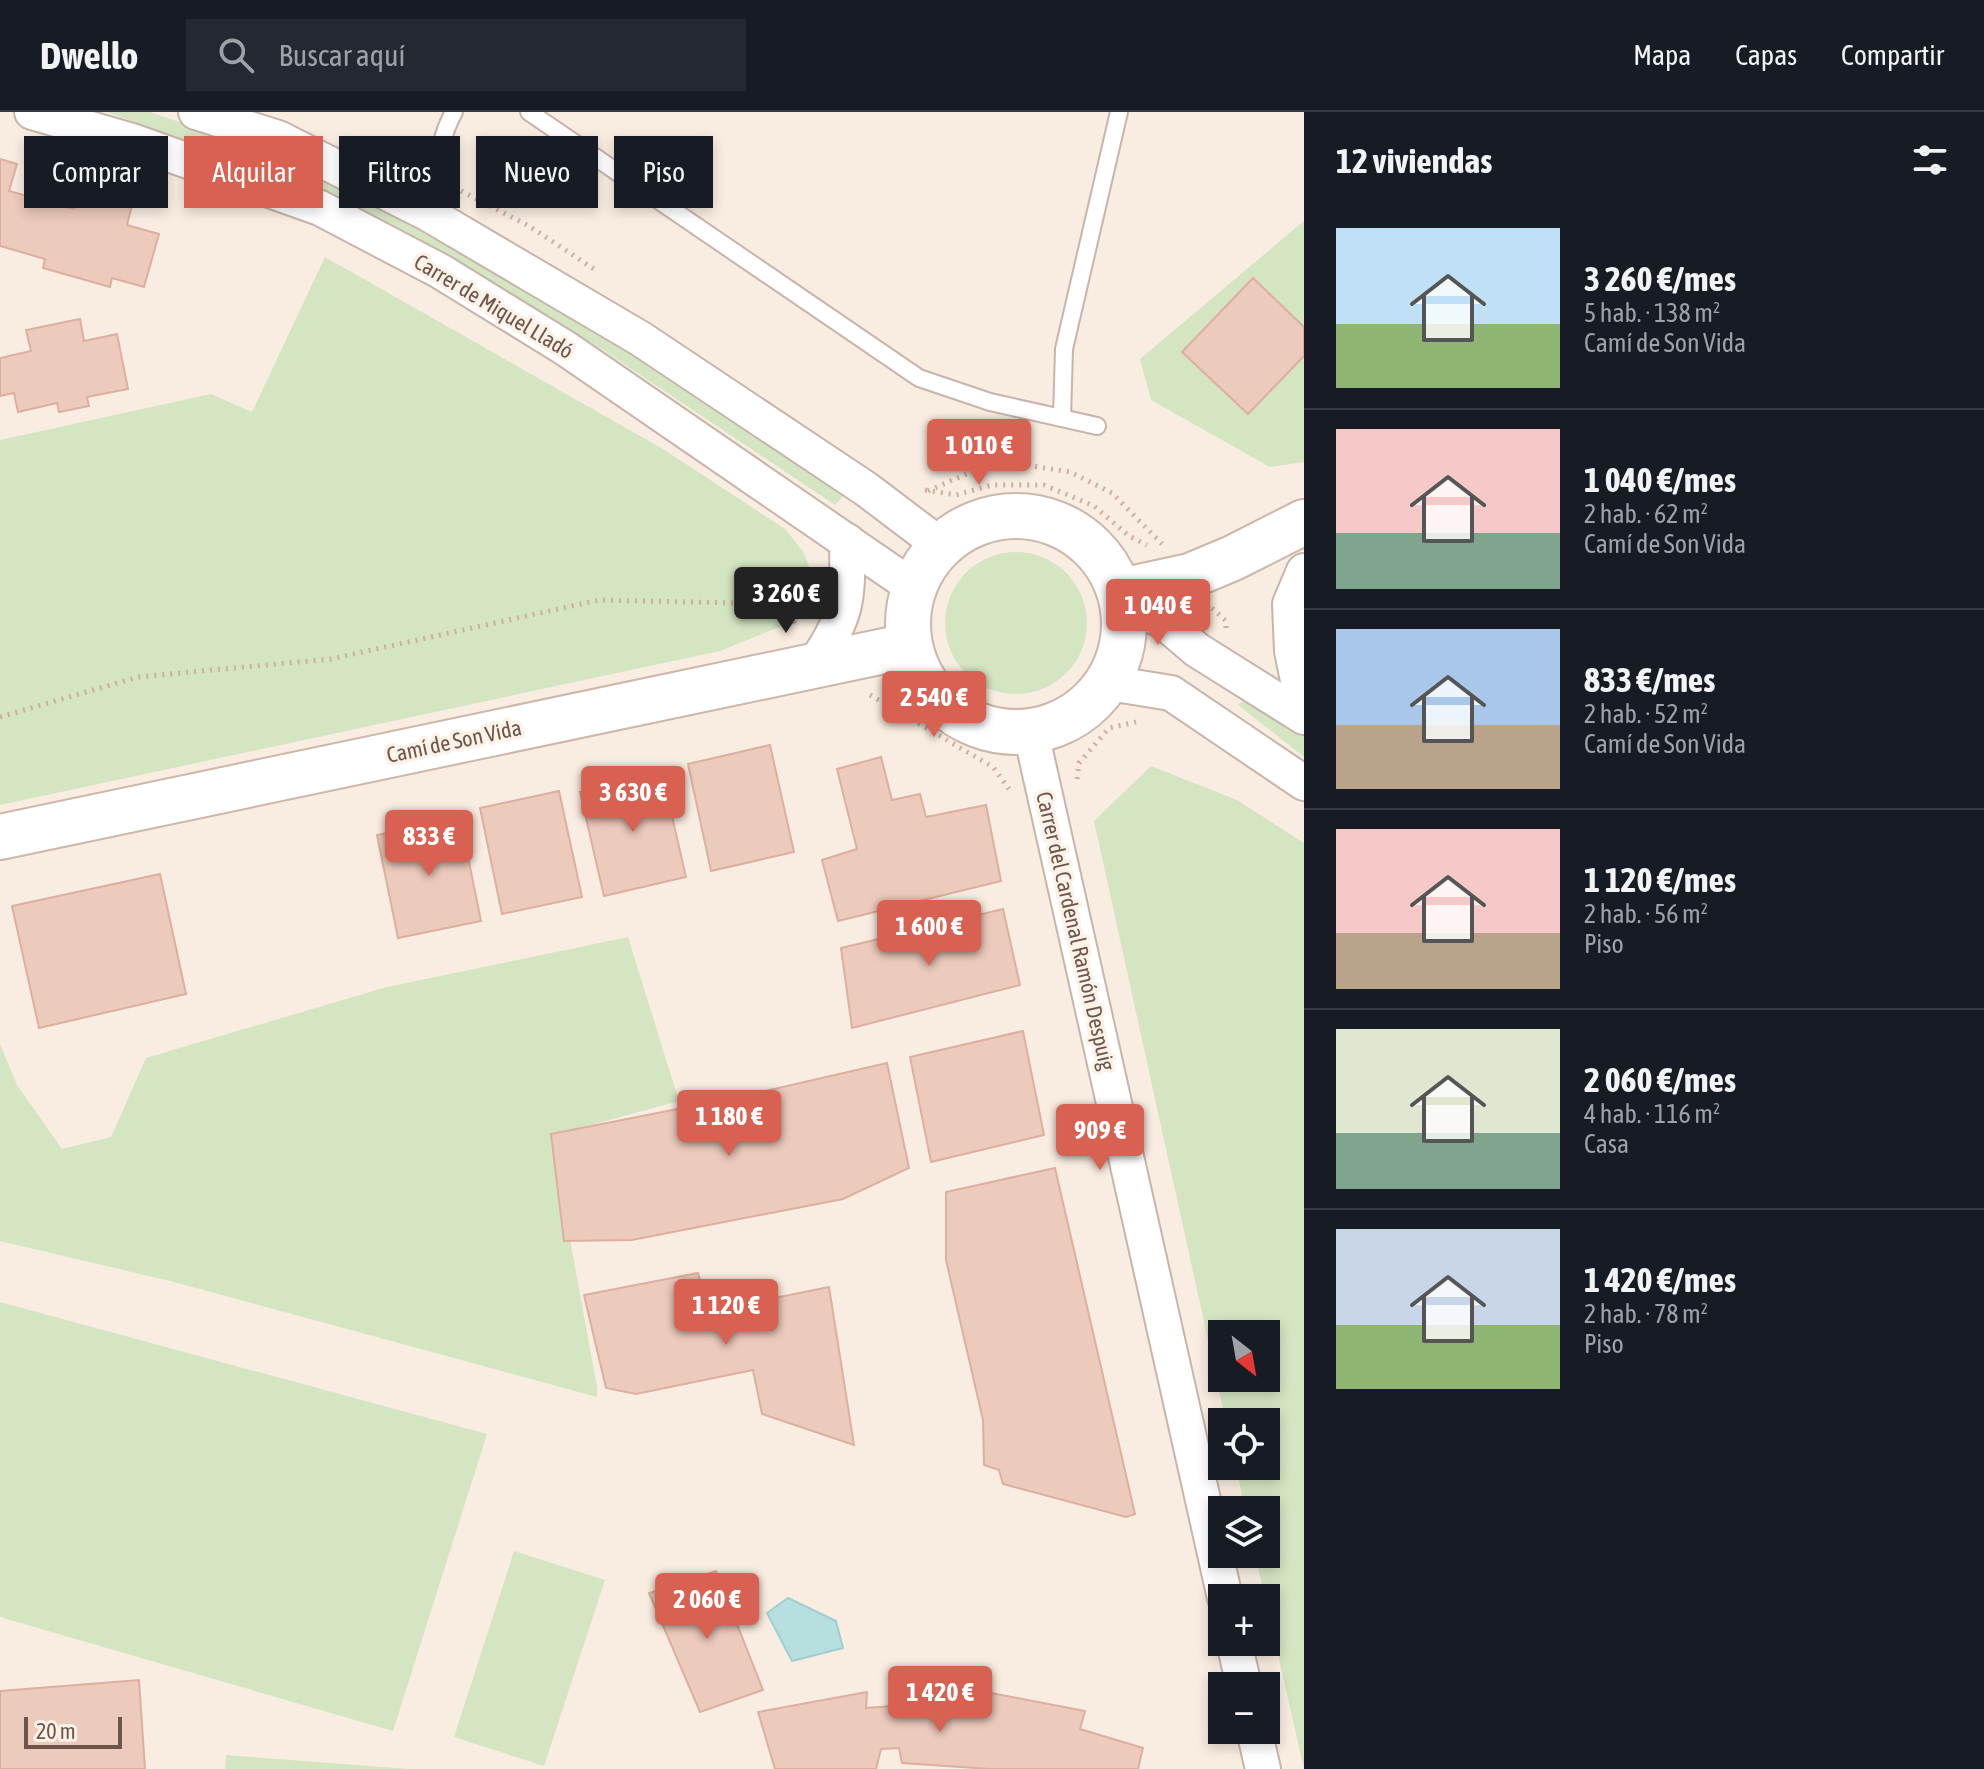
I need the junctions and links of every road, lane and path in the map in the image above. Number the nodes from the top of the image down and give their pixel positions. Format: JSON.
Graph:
{"nodes":[{"id":1,"x":32,"y":112,"type":"edge"},
{"id":2,"x":196,"y":112,"type":"edge"},
{"id":3,"x":454,"y":112,"type":"edge"},
{"id":4,"x":529,"y":112,"type":"edge"},
{"id":5,"x":1119,"y":112,"type":"edge"},
{"id":6,"x":442,"y":136,"type":"edge"},
{"id":7,"x":460,"y":190,"type":"edge"},
{"id":8,"x":428,"y":208,"type":"edge"},
{"id":9,"x":427,"y":213,"type":"junction"},
{"id":10,"x":594,"y":269,"type":"dead end"},
{"id":11,"x":1062,"y":418,"type":"junction"},
{"id":12,"x":1097,"y":426,"type":"dead end"},
{"id":13,"x":916,"y":484,"type":"dead end"},
{"id":14,"x":918,"y":491,"type":"dead end"},
{"id":15,"x":927,"y":491,"type":"junction"},
{"id":16,"x":1304,"y":522,"type":"edge"},
{"id":17,"x":847,"y":541,"type":"junction"},
{"id":18,"x":940,"y":545,"type":"junction"},
{"id":19,"x":1304,"y":571,"type":"edge"},
{"id":20,"x":1182,"y":577,"type":"junction"},
{"id":21,"x":913,"y":587,"type":"junction"},
{"id":22,"x":1121,"y":595,"type":"junction"},
{"id":23,"x":908,"y":646,"type":"junction"},
{"id":24,"x":808,"y":648,"type":"junction"},
{"id":25,"x":1204,"y":654,"type":"junction"},
{"id":26,"x":1109,"y":683,"type":"junction"},
{"id":27,"x":1304,"y":694,"type":"edge"},
{"id":28,"x":0,"y":717,"type":"edge"},
{"id":29,"x":1304,"y":717,"type":"edge"},
{"id":30,"x":1031,"y":733,"type":"junction"},
{"id":31,"x":1304,"y":783,"type":"edge"},
{"id":32,"x":0,"y":837,"type":"edge"},
{"id":33,"x":1222,"y":1584,"type":"edge"},
{"id":34,"x":1257,"y":1744,"type":"edge"},
{"id":35,"x":1262,"y":1769,"type":"edge"}],
"edges":[{"from":1,"to":17,"type":"street","name":"Carrer de Miquel Lladó"},
{"from":2,"to":9,"type":"street","name":"Carrer de Miquel Lladó"},
{"from":3,"to":6,"type":"lane"},
{"from":4,"to":11,"type":"lane"},
{"from":5,"to":11,"type":"lane"},
{"from":7,"to":10,"type":"path"},
{"from":8,"to":9,"type":"lane"},
{"from":9,"to":18,"type":"street","name":"Carrer de Miquel Lladó"},
{"from":11,"to":12,"type":"lane"},
{"from":13,"to":15,"type":"path"},
{"from":14,"to":15,"type":"path"},
{"from":15,"to":20,"type":"path"},
{"from":15,"to":20,"type":"path"},
{"from":16,"to":20,"type":"street"},
{"from":17,"to":21,"type":"street","name":"Carrer de Miquel Lladó"},
{"from":17,"to":24,"type":"street"},
{"from":18,"to":21,"type":"street"},
{"from":18,"to":22,"type":"street"},
{"from":19,"to":27,"type":"street"},
{"from":20,"to":22,"type":"street"},
{"from":20,"to":25,"type":"path"},
{"from":20,"to":25,"type":"path"},
{"from":21,"to":23,"type":"street"},
{"from":22,"to":25,"type":"street"},
{"from":22,"to":26,"type":"street"},
{"from":23,"to":24,"type":"street","name":"Camí de Son Vida"},
{"from":23,"to":30,"type":"street"},
{"from":24,"to":28,"type":"path"},
{"from":24,"to":32,"type":"street","name":"Camí de Son Vida"},
{"from":25,"to":29,"type":"street"},
{"from":26,"to":30,"type":"street"},
{"from":26,"to":31,"type":"street"},
{"from":30,"to":33,"type":"street","name":"Carrer del Cardenal Ramón Despuig"},
{"from":34,"to":35,"type":"street"}]}
